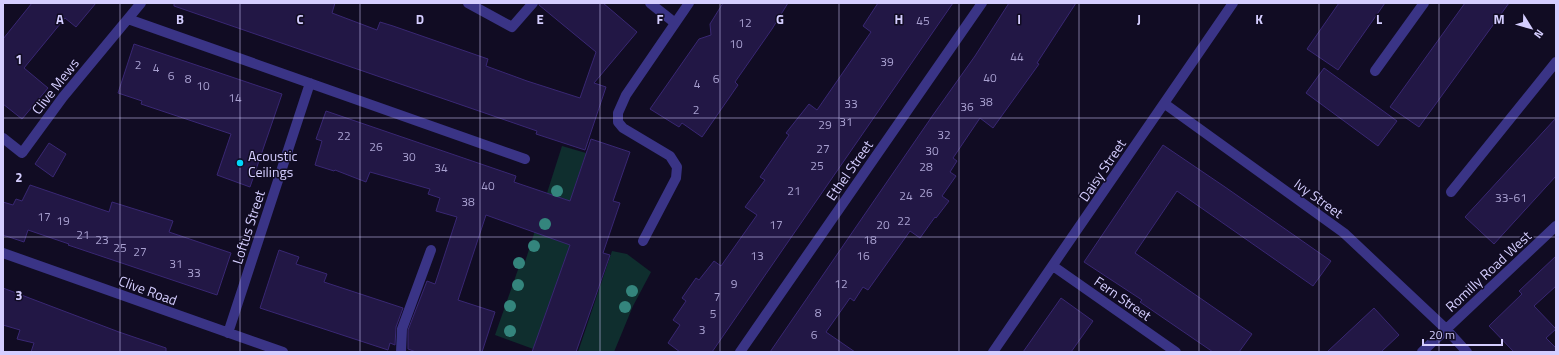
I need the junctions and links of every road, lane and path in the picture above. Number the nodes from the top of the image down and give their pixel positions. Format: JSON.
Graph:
{"nodes":[{"id":1,"x":141,"y":3,"type":"edge"},
{"id":2,"x":468,"y":3,"type":"edge"},
{"id":3,"x":533,"y":3,"type":"edge"},
{"id":4,"x":650,"y":3,"type":"edge"},
{"id":5,"x":689,"y":3,"type":"edge"},
{"id":6,"x":982,"y":3,"type":"edge"},
{"id":7,"x":1233,"y":3,"type":"edge"},
{"id":8,"x":1424,"y":3,"type":"edge"},
{"id":9,"x":128,"y":19,"type":"junction"},
{"id":10,"x":675,"y":23,"type":"junction"},
{"id":11,"x":1556,"y":62,"type":"edge"},
{"id":12,"x":1375,"y":71,"type":"dead end"},
{"id":13,"x":310,"y":83,"type":"junction"},
{"id":14,"x":1165,"y":104,"type":"junction"},
{"id":15,"x":3,"y":138,"type":"edge"},
{"id":16,"x":524,"y":159,"type":"dead end"},
{"id":17,"x":1452,"y":192,"type":"dead end"},
{"id":18,"x":1556,"y":226,"type":"edge"},
{"id":19,"x":643,"y":241,"type":"dead end"},
{"id":20,"x":431,"y":250,"type":"dead end"},
{"id":21,"x":3,"y":253,"type":"edge"},
{"id":22,"x":1053,"y":266,"type":"junction"},
{"id":23,"x":1446,"y":329,"type":"junction"},
{"id":24,"x":228,"y":334,"type":"junction"},
{"id":25,"x":283,"y":352,"type":"edge"},
{"id":26,"x":401,"y":352,"type":"edge"},
{"id":27,"x":740,"y":352,"type":"edge"},
{"id":28,"x":993,"y":352,"type":"edge"},
{"id":29,"x":1176,"y":352,"type":"edge"},
{"id":30,"x":1422,"y":352,"type":"edge"},
{"id":31,"x":1467,"y":352,"type":"edge"}],
"edges":[{"from":1,"to":9,"type":"street"},
{"from":2,"to":3,"type":"street"},
{"from":4,"to":10,"type":"street"},
{"from":5,"to":10,"type":"street"},
{"from":6,"to":27,"type":"street","name":"Ethel Street"},
{"from":7,"to":14,"type":"street","name":"Daisy Street"},
{"from":8,"to":12,"type":"street"},
{"from":9,"to":13,"type":"street"},
{"from":9,"to":15,"type":"street","name":"Clive Mews"},
{"from":10,"to":19,"type":"street"},
{"from":11,"to":17,"type":"street"},
{"from":13,"to":16,"type":"street"},
{"from":13,"to":24,"type":"street","name":"Loftus Street"},
{"from":14,"to":22,"type":"street","name":"Daisy Street"},
{"from":14,"to":23,"type":"street","name":"Ivy Street"},
{"from":18,"to":23,"type":"street","name":"Romilly Road West"},
{"from":20,"to":26,"type":"street"},
{"from":21,"to":24,"type":"street","name":"Clive Road"},
{"from":22,"to":28,"type":"street","name":"Daisy Street"},
{"from":22,"to":29,"type":"street","name":"Fern Street"},
{"from":23,"to":30,"type":"street","name":"Romilly Road West"},
{"from":23,"to":31,"type":"street","name":"Ivy Street"},
{"from":24,"to":25,"type":"street","name":"Clive Road"}]}
